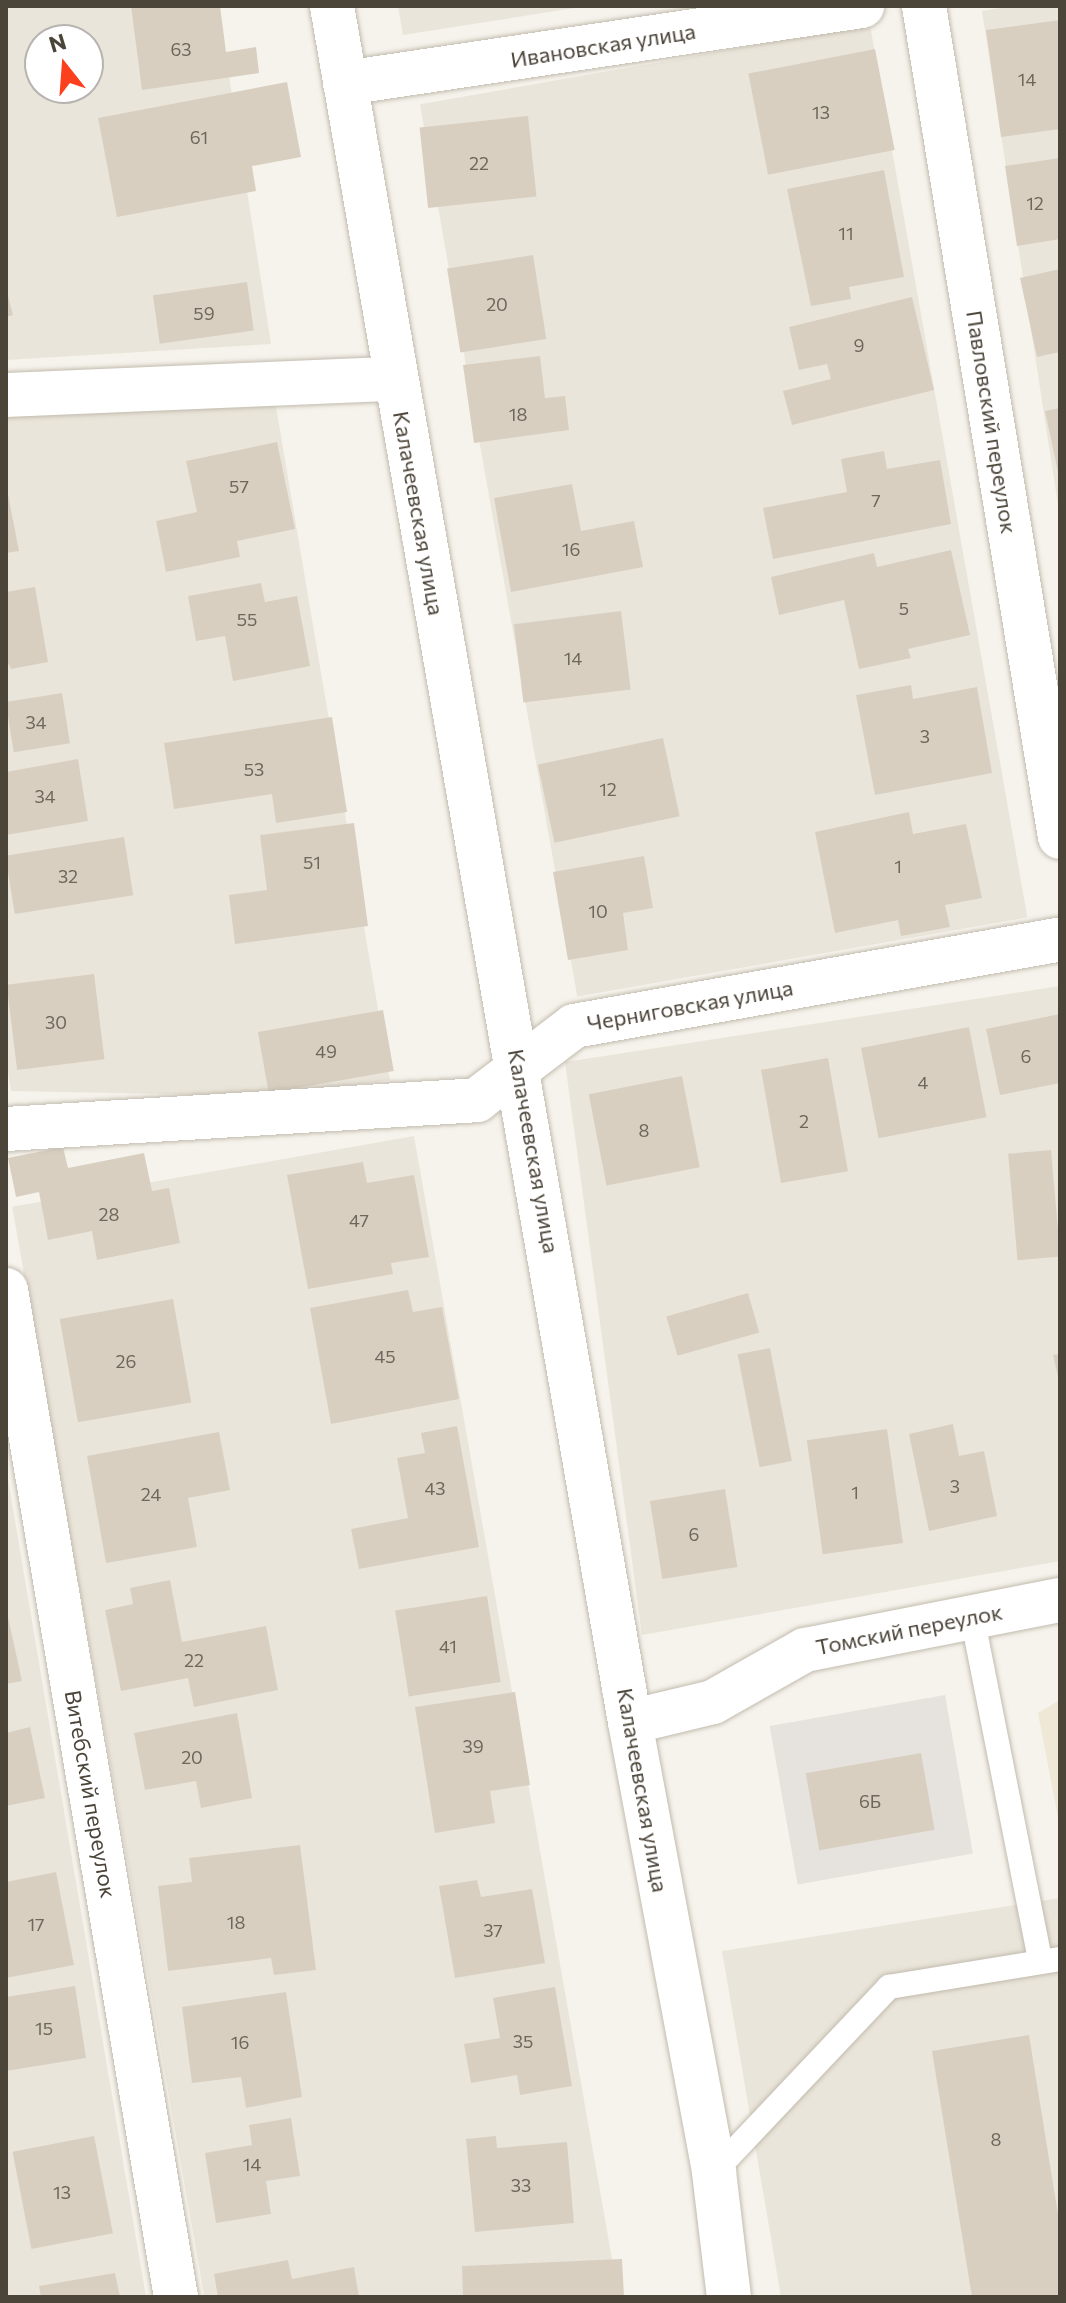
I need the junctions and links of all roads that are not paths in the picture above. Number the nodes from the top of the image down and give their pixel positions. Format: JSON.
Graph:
{"nodes":[{"id":1,"x":332,"y":6,"type":"edge"},
{"id":2,"x":862,"y":6,"type":"edge"},
{"id":3,"x":924,"y":6,"type":"edge"},
{"id":4,"x":345,"y":83,"type":"junction"},
{"id":5,"x":395,"y":379,"type":"junction"},
{"id":6,"x":6,"y":395,"type":"edge"},
{"id":7,"x":1060,"y":837,"type":"edge"},
{"id":8,"x":1060,"y":939,"type":"edge"},
{"id":9,"x":520,"y":1068,"type":"junction"},
{"id":10,"x":6,"y":1129,"type":"edge"},
{"id":11,"x":6,"y":1290,"type":"edge"},
{"id":12,"x":1060,"y":1600,"type":"edge"},
{"id":13,"x":972,"y":1616,"type":"junction"},
{"id":14,"x":630,"y":1722,"type":"junction"},
{"id":15,"x":1050,"y":1959,"type":"edge"},
{"id":16,"x":714,"y":2172,"type":"junction"},
{"id":17,"x":176,"y":2297,"type":"edge"},
{"id":18,"x":729,"y":2297,"type":"edge"}],
"edges":[{"from":1,"to":4,"type":"street","name":"Калачеевская улица"},
{"from":2,"to":4,"type":"street","name":"Ивановская улица"},
{"from":3,"to":7,"type":"street","name":"Павловский переулок"},
{"from":4,"to":5,"type":"street","name":"Калачеевская улица"},
{"from":5,"to":6,"type":"street"},
{"from":5,"to":9,"type":"street","name":"Калачеевская улица"},
{"from":8,"to":9,"type":"street","name":"Черниговская улица"},
{"from":9,"to":10,"type":"street","name":"Черниговская улица"},
{"from":9,"to":14,"type":"street","name":"Калачеевская улица"},
{"from":11,"to":17,"type":"street","name":"Витебский переулок"},
{"from":12,"to":13,"type":"street","name":"Томский переулок"},
{"from":13,"to":14,"type":"street","name":"Томский переулок"},
{"from":13,"to":15,"type":"lane"},
{"from":14,"to":16,"type":"street","name":"Калачеевская улица"},
{"from":15,"to":16,"type":"lane"},
{"from":16,"to":18,"type":"street","name":"Калачеевская улица"}]}
